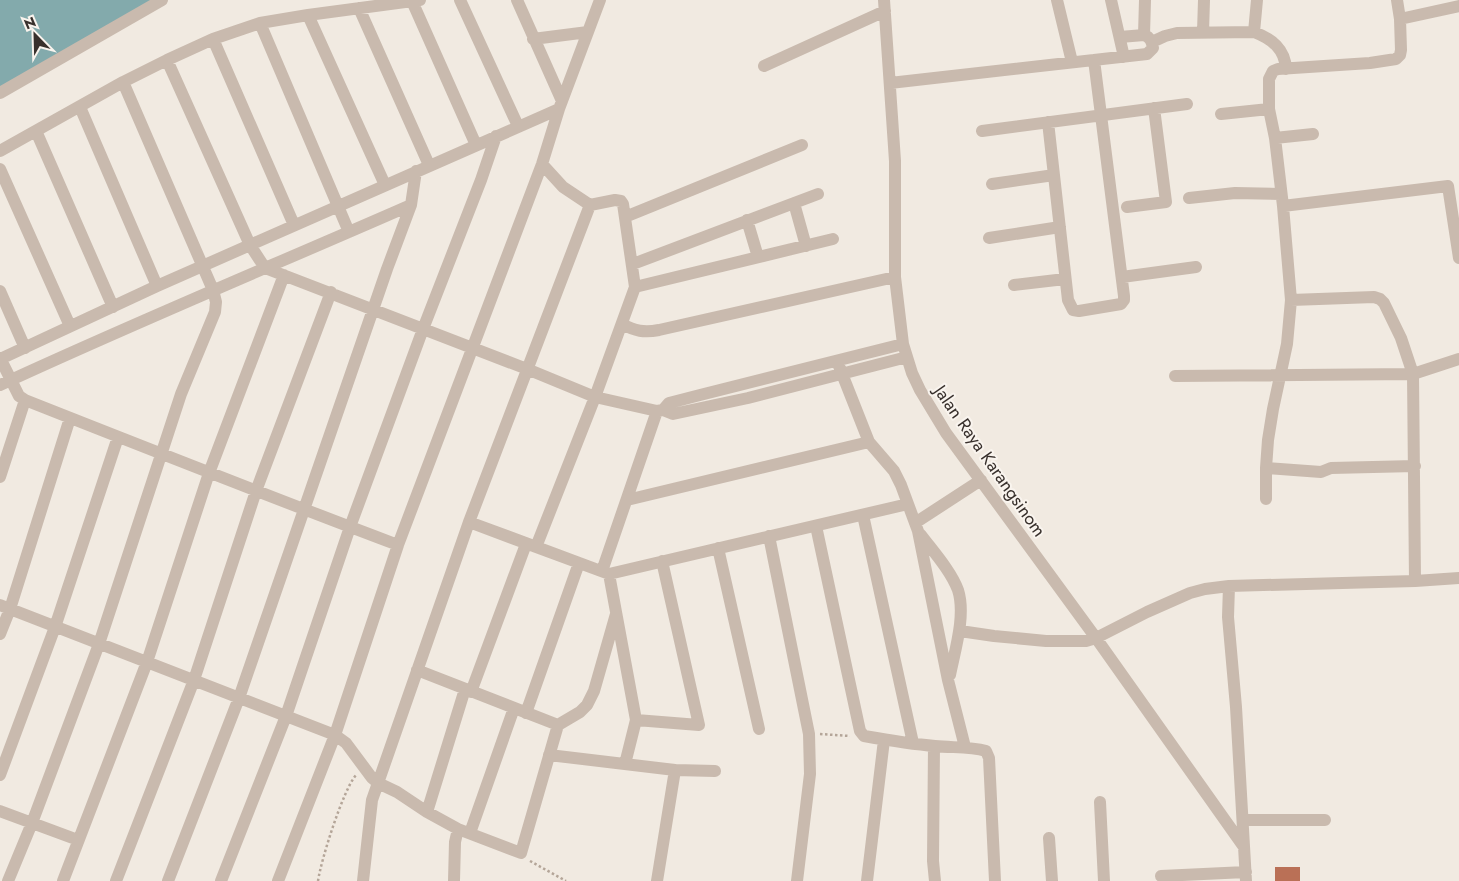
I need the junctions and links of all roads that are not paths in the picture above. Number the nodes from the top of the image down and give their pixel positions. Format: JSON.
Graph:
{"nodes":[{"id":1,"x":162,"y":0,"type":"edge"},
{"id":2,"x":416,"y":0,"type":"edge"},
{"id":3,"x":460,"y":0,"type":"edge"},
{"id":4,"x":517,"y":0,"type":"edge"},
{"id":5,"x":600,"y":0,"type":"edge"},
{"id":6,"x":1057,"y":0,"type":"edge"},
{"id":7,"x":1111,"y":0,"type":"edge"},
{"id":8,"x":1144,"y":0,"type":"edge"},
{"id":9,"x":1204,"y":0,"type":"edge"},
{"id":10,"x":1257,"y":0,"type":"edge"},
{"id":11,"x":1397,"y":0,"type":"edge"},
{"id":12,"x":884,"y":5,"type":"edge"},
{"id":13,"x":1459,"y":6,"type":"edge"},
{"id":14,"x":360,"y":8,"type":"junction"},
{"id":15,"x":308,"y":15,"type":"junction"},
{"id":16,"x":1400,"y":19,"type":"junction"},
{"id":17,"x":260,"y":23,"type":"junction"},
{"id":18,"x":588,"y":32,"type":"junction"},
{"id":19,"x":1203,"y":32,"type":"junction"},
{"id":20,"x":1254,"y":32,"type":"junction"},
{"id":21,"x":1120,"y":37,"type":"junction"},
{"id":22,"x":533,"y":38,"type":"junction"},
{"id":23,"x":1148,"y":38,"type":"junction"},
{"id":24,"x":213,"y":39,"type":"junction"},
{"id":25,"x":1124,"y":57,"type":"junction"},
{"id":26,"x":167,"y":60,"type":"junction"},
{"id":27,"x":1094,"y":60,"type":"junction"},
{"id":28,"x":1072,"y":62,"type":"junction"},
{"id":29,"x":764,"y":66,"type":"dead end"},
{"id":30,"x":1286,"y":68,"type":"junction"},
{"id":31,"x":123,"y":82,"type":"junction"},
{"id":32,"x":890,"y":83,"type":"junction"},
{"id":33,"x":0,"y":93,"type":"edge"},
{"id":34,"x":1187,"y":104,"type":"dead end"},
{"id":35,"x":560,"y":105,"type":"junction"},
{"id":36,"x":80,"y":107,"type":"junction"},
{"id":37,"x":1154,"y":108,"type":"junction"},
{"id":38,"x":1269,"y":110,"type":"junction"},
{"id":39,"x":1100,"y":114,"type":"junction"},
{"id":40,"x":1221,"y":114,"type":"dead end"},
{"id":41,"x":1048,"y":122,"type":"junction"},
{"id":42,"x":518,"y":126,"type":"junction"},
{"id":43,"x":36,"y":131,"type":"junction"},
{"id":44,"x":982,"y":131,"type":"dead end"},
{"id":45,"x":1313,"y":134,"type":"dead end"},
{"id":46,"x":496,"y":136,"type":"junction"},
{"id":47,"x":1275,"y":138,"type":"junction"},
{"id":48,"x":476,"y":145,"type":"junction"},
{"id":49,"x":802,"y":145,"type":"dead end"},
{"id":50,"x":0,"y":151,"type":"edge"},
{"id":51,"x":542,"y":164,"type":"junction"},
{"id":52,"x":429,"y":165,"type":"junction"},
{"id":53,"x":0,"y":169,"type":"edge"},
{"id":54,"x":416,"y":171,"type":"junction"},
{"id":55,"x":1054,"y":175,"type":"junction"},
{"id":56,"x":992,"y":184,"type":"dead end"},
{"id":57,"x":385,"y":185,"type":"junction"},
{"id":58,"x":1453,"y":185,"type":"edge"},
{"id":59,"x":818,"y":194,"type":"dead end"},
{"id":60,"x":1189,"y":198,"type":"dead end"},
{"id":61,"x":1282,"y":200,"type":"junction"},
{"id":62,"x":794,"y":203,"type":"junction"},
{"id":63,"x":410,"y":205,"type":"junction"},
{"id":64,"x":590,"y":205,"type":"junction"},
{"id":65,"x":337,"y":206,"type":"junction"},
{"id":66,"x":1127,"y":207,"type":"dead end"},
{"id":67,"x":625,"y":217,"type":"junction"},
{"id":68,"x":747,"y":220,"type":"junction"},
{"id":69,"x":294,"y":226,"type":"junction"},
{"id":70,"x":1060,"y":227,"type":"junction"},
{"id":71,"x":349,"y":232,"type":"junction"},
{"id":72,"x":989,"y":238,"type":"dead end"},
{"id":73,"x":833,"y":239,"type":"dead end"},
{"id":74,"x":250,"y":245,"type":"junction"},
{"id":75,"x":806,"y":246,"type":"junction"},
{"id":76,"x":758,"y":257,"type":"junction"},
{"id":77,"x":1459,"y":258,"type":"edge"},
{"id":78,"x":632,"y":264,"type":"junction"},
{"id":79,"x":203,"y":266,"type":"junction"},
{"id":80,"x":1196,"y":266,"type":"dead end"},
{"id":81,"x":265,"y":268,"type":"junction"},
{"id":82,"x":284,"y":275,"type":"junction"},
{"id":83,"x":895,"y":276,"type":"junction"},
{"id":84,"x":1122,"y":277,"type":"junction"},
{"id":85,"x":1065,"y":279,"type":"junction"},
{"id":86,"x":1014,"y":285,"type":"dead end"},
{"id":87,"x":157,"y":286,"type":"junction"},
{"id":88,"x":635,"y":287,"type":"junction"},
{"id":89,"x":213,"y":290,"type":"junction"},
{"id":90,"x":0,"y":291,"type":"edge"},
{"id":91,"x":331,"y":292,"type":"junction"},
{"id":92,"x":1291,"y":300,"type":"junction"},
{"id":93,"x":113,"y":307,"type":"junction"},
{"id":94,"x":374,"y":309,"type":"junction"},
{"id":95,"x":622,"y":324,"type":"junction"},
{"id":96,"x":70,"y":326,"type":"junction"},
{"id":97,"x":422,"y":329,"type":"junction"},
{"id":98,"x":25,"y":348,"type":"junction"},
{"id":99,"x":473,"y":349,"type":"junction"},
{"id":100,"x":905,"y":350,"type":"junction"},
{"id":101,"x":0,"y":358,"type":"edge"},
{"id":102,"x":1459,"y":359,"type":"edge"},
{"id":103,"x":839,"y":367,"type":"junction"},
{"id":104,"x":527,"y":369,"type":"junction"},
{"id":105,"x":1413,"y":374,"type":"junction"},
{"id":106,"x":1175,"y":376,"type":"dead end"},
{"id":107,"x":1281,"y":376,"type":"junction"},
{"id":108,"x":5,"y":383,"type":"edge"},
{"id":109,"x":595,"y":398,"type":"junction"},
{"id":110,"x":25,"y":400,"type":"junction"},
{"id":111,"x":660,"y":410,"type":"junction"},
{"id":112,"x":70,"y":418,"type":"junction"},
{"id":113,"x":118,"y":437,"type":"junction"},
{"id":114,"x":869,"y":442,"type":"junction"},
{"id":115,"x":162,"y":455,"type":"junction"},
{"id":116,"x":1415,"y":466,"type":"junction"},
{"id":117,"x":1266,"y":468,"type":"junction"},
{"id":118,"x":210,"y":473,"type":"junction"},
{"id":119,"x":0,"y":477,"type":"edge"},
{"id":120,"x":981,"y":480,"type":"junction"},
{"id":121,"x":256,"y":491,"type":"junction"},
{"id":122,"x":1266,"y":499,"type":"dead end"},
{"id":123,"x":627,"y":500,"type":"junction"},
{"id":124,"x":908,"y":504,"type":"junction"},
{"id":125,"x":304,"y":508,"type":"junction"},
{"id":126,"x":863,"y":515,"type":"junction"},
{"id":127,"x":469,"y":522,"type":"junction"},
{"id":128,"x":816,"y":526,"type":"junction"},
{"id":129,"x":350,"y":527,"type":"junction"},
{"id":130,"x":917,"y":527,"type":"junction"},
{"id":131,"x":769,"y":536,"type":"junction"},
{"id":132,"x":398,"y":545,"type":"junction"},
{"id":133,"x":531,"y":545,"type":"junction"},
{"id":134,"x":718,"y":548,"type":"junction"},
{"id":135,"x":662,"y":561,"type":"junction"},
{"id":136,"x":579,"y":563,"type":"junction"},
{"id":137,"x":606,"y":572,"type":"junction"},
{"id":138,"x":1459,"y":578,"type":"edge"},
{"id":139,"x":1415,"y":581,"type":"junction"},
{"id":140,"x":1229,"y":586,"type":"junction"},
{"id":141,"x":5,"y":607,"type":"edge"},
{"id":142,"x":616,"y":614,"type":"junction"},
{"id":143,"x":55,"y":627,"type":"junction"},
{"id":144,"x":960,"y":631,"type":"junction"},
{"id":145,"x":0,"y":634,"type":"edge"},
{"id":146,"x":1096,"y":638,"type":"junction"},
{"id":147,"x":99,"y":644,"type":"junction"},
{"id":148,"x":147,"y":662,"type":"junction"},
{"id":149,"x":418,"y":670,"type":"junction"},
{"id":150,"x":194,"y":680,"type":"junction"},
{"id":151,"x":948,"y":680,"type":"junction"},
{"id":152,"x":468,"y":691,"type":"junction"},
{"id":153,"x":239,"y":698,"type":"junction"},
{"id":154,"x":514,"y":708,"type":"junction"},
{"id":155,"x":526,"y":713,"type":"junction"},
{"id":156,"x":286,"y":716,"type":"junction"},
{"id":157,"x":636,"y":720,"type":"junction"},
{"id":158,"x":558,"y":725,"type":"junction"},
{"id":159,"x":759,"y":730,"type":"dead end"},
{"id":160,"x":335,"y":735,"type":"junction"},
{"id":161,"x":884,"y":740,"type":"junction"},
{"id":162,"x":913,"y":743,"type":"junction"},
{"id":163,"x":934,"y":746,"type":"junction"},
{"id":164,"x":965,"y":747,"type":"junction"},
{"id":165,"x":549,"y":755,"type":"junction"},
{"id":166,"x":625,"y":764,"type":"junction"},
{"id":167,"x":675,"y":770,"type":"junction"},
{"id":168,"x":715,"y":771,"type":"dead end"},
{"id":169,"x":0,"y":775,"type":"edge"},
{"id":170,"x":378,"y":783,"type":"junction"},
{"id":171,"x":1100,"y":802,"type":"dead end"},
{"id":172,"x":0,"y":812,"type":"edge"},
{"id":173,"x":427,"y":812,"type":"junction"},
{"id":174,"x":1243,"y":820,"type":"junction"},
{"id":175,"x":1325,"y":820,"type":"dead end"},
{"id":176,"x":32,"y":823,"type":"junction"},
{"id":177,"x":464,"y":831,"type":"junction"},
{"id":178,"x":1049,"y":838,"type":"dead end"},
{"id":179,"x":78,"y":840,"type":"junction"},
{"id":180,"x":1244,"y":847,"type":"junction"},
{"id":181,"x":933,"y":860,"type":"junction"},
{"id":182,"x":1161,"y":876,"type":"dead end"},
{"id":183,"x":1246,"y":876,"type":"edge"},
{"id":184,"x":8,"y":881,"type":"edge"},
{"id":185,"x":62,"y":881,"type":"edge"},
{"id":186,"x":116,"y":881,"type":"edge"},
{"id":187,"x":168,"y":881,"type":"edge"},
{"id":188,"x":221,"y":881,"type":"edge"},
{"id":189,"x":278,"y":881,"type":"edge"},
{"id":190,"x":363,"y":881,"type":"edge"},
{"id":191,"x":454,"y":881,"type":"edge"},
{"id":192,"x":657,"y":881,"type":"edge"},
{"id":193,"x":797,"y":881,"type":"edge"},
{"id":194,"x":867,"y":881,"type":"edge"},
{"id":195,"x":929,"y":881,"type":"edge"},
{"id":196,"x":935,"y":881,"type":"edge"},
{"id":197,"x":995,"y":881,"type":"edge"},
{"id":198,"x":1052,"y":881,"type":"edge"},
{"id":199,"x":1104,"y":881,"type":"edge"}],
"edges":[{"from":1,"to":33,"type":"street"},
{"from":2,"to":14,"type":"street"},
{"from":2,"to":48,"type":"street"},
{"from":3,"to":42,"type":"street"},
{"from":4,"to":22,"type":"street"},
{"from":5,"to":18,"type":"street"},
{"from":6,"to":28,"type":"street"},
{"from":7,"to":21,"type":"street"},
{"from":8,"to":23,"type":"street"},
{"from":9,"to":19,"type":"street"},
{"from":10,"to":20,"type":"street"},
{"from":11,"to":16,"type":"street"},
{"from":12,"to":29,"type":"street"},
{"from":12,"to":32,"type":"street","name":"Jalan Raya Karangsinom"},
{"from":13,"to":16,"type":"street"},
{"from":14,"to":15,"type":"street"},
{"from":14,"to":52,"type":"street"},
{"from":15,"to":17,"type":"street"},
{"from":15,"to":57,"type":"street"},
{"from":16,"to":30,"type":"street"},
{"from":17,"to":24,"type":"street"},
{"from":17,"to":65,"type":"street"},
{"from":18,"to":22,"type":"street"},
{"from":18,"to":35,"type":"street"},
{"from":19,"to":20,"type":"street"},
{"from":19,"to":23,"type":"street"},
{"from":20,"to":30,"type":"street"},
{"from":21,"to":23,"type":"street"},
{"from":21,"to":25,"type":"street"},
{"from":22,"to":35,"type":"street"},
{"from":23,"to":25,"type":"street"},
{"from":24,"to":26,"type":"street"},
{"from":24,"to":69,"type":"street"},
{"from":25,"to":27,"type":"street"},
{"from":26,"to":31,"type":"street"},
{"from":26,"to":74,"type":"street"},
{"from":27,"to":28,"type":"street"},
{"from":27,"to":39,"type":"street"},
{"from":28,"to":32,"type":"street"},
{"from":30,"to":38,"type":"street"},
{"from":31,"to":36,"type":"street"},
{"from":31,"to":79,"type":"street"},
{"from":32,"to":83,"type":"street","name":"Jalan Raya Karangsinom"},
{"from":34,"to":37,"type":"street"},
{"from":35,"to":42,"type":"street"},
{"from":35,"to":51,"type":"street"},
{"from":36,"to":43,"type":"street"},
{"from":36,"to":87,"type":"street"},
{"from":37,"to":39,"type":"street"},
{"from":37,"to":66,"type":"street"},
{"from":38,"to":40,"type":"street"},
{"from":38,"to":47,"type":"street"},
{"from":39,"to":41,"type":"street"},
{"from":39,"to":84,"type":"street"},
{"from":41,"to":44,"type":"street"},
{"from":41,"to":55,"type":"street"},
{"from":42,"to":46,"type":"street"},
{"from":43,"to":50,"type":"street"},
{"from":43,"to":93,"type":"street"},
{"from":45,"to":47,"type":"street"},
{"from":46,"to":48,"type":"street"},
{"from":46,"to":97,"type":"street"},
{"from":47,"to":61,"type":"street"},
{"from":48,"to":52,"type":"street"},
{"from":49,"to":67,"type":"street"},
{"from":51,"to":64,"type":"street"},
{"from":51,"to":99,"type":"street"},
{"from":52,"to":54,"type":"street"},
{"from":53,"to":96,"type":"street"},
{"from":54,"to":57,"type":"street"},
{"from":54,"to":63,"type":"street"},
{"from":55,"to":56,"type":"street"},
{"from":55,"to":70,"type":"street"},
{"from":57,"to":65,"type":"street"},
{"from":58,"to":61,"type":"street"},
{"from":58,"to":77,"type":"street"},
{"from":59,"to":62,"type":"street"},
{"from":60,"to":61,"type":"street"},
{"from":61,"to":92,"type":"street"},
{"from":62,"to":68,"type":"street"},
{"from":62,"to":75,"type":"street"},
{"from":63,"to":71,"type":"street"},
{"from":63,"to":94,"type":"street"},
{"from":64,"to":67,"type":"street"},
{"from":64,"to":104,"type":"street"},
{"from":65,"to":69,"type":"street"},
{"from":65,"to":71,"type":"street"},
{"from":67,"to":78,"type":"street"},
{"from":68,"to":76,"type":"street"},
{"from":68,"to":78,"type":"street"},
{"from":69,"to":74,"type":"street"},
{"from":70,"to":72,"type":"street"},
{"from":70,"to":85,"type":"street"},
{"from":71,"to":81,"type":"street"},
{"from":73,"to":75,"type":"street"},
{"from":74,"to":79,"type":"street"},
{"from":74,"to":81,"type":"street"},
{"from":75,"to":76,"type":"street"},
{"from":76,"to":88,"type":"street"},
{"from":78,"to":88,"type":"street"},
{"from":79,"to":87,"type":"street"},
{"from":79,"to":89,"type":"street"},
{"from":80,"to":84,"type":"street"},
{"from":81,"to":82,"type":"street"},
{"from":81,"to":89,"type":"street"},
{"from":82,"to":91,"type":"street"},
{"from":82,"to":118,"type":"street"},
{"from":83,"to":95,"type":"street"},
{"from":83,"to":100,"type":"street","name":"Jalan Raya Karangsinom"},
{"from":84,"to":85,"type":"street"},
{"from":85,"to":86,"type":"street"},
{"from":87,"to":93,"type":"street"},
{"from":88,"to":95,"type":"street"},
{"from":89,"to":108,"type":"street"},
{"from":89,"to":115,"type":"street"},
{"from":90,"to":98,"type":"street"},
{"from":91,"to":94,"type":"street"},
{"from":91,"to":121,"type":"street"},
{"from":92,"to":105,"type":"street"},
{"from":92,"to":107,"type":"street"},
{"from":93,"to":96,"type":"street"},
{"from":94,"to":97,"type":"street"},
{"from":94,"to":125,"type":"street"},
{"from":95,"to":109,"type":"street"},
{"from":96,"to":98,"type":"street"},
{"from":97,"to":99,"type":"street"},
{"from":97,"to":129,"type":"street"},
{"from":98,"to":101,"type":"street"},
{"from":99,"to":104,"type":"street"},
{"from":99,"to":132,"type":"street"},
{"from":100,"to":103,"type":"street"},
{"from":100,"to":120,"type":"street","name":"Jalan Raya Karangsinom"},
{"from":101,"to":108,"type":"street"},
{"from":102,"to":105,"type":"street"},
{"from":103,"to":111,"type":"street"},
{"from":103,"to":114,"type":"street"},
{"from":104,"to":109,"type":"street"},
{"from":104,"to":127,"type":"street"},
{"from":105,"to":107,"type":"street"},
{"from":105,"to":116,"type":"street"},
{"from":106,"to":107,"type":"street"},
{"from":107,"to":117,"type":"street"},
{"from":108,"to":110,"type":"street"},
{"from":109,"to":111,"type":"street"},
{"from":109,"to":133,"type":"street"},
{"from":110,"to":112,"type":"street"},
{"from":110,"to":119,"type":"street"},
{"from":111,"to":123,"type":"street"},
{"from":112,"to":113,"type":"street"},
{"from":112,"to":141,"type":"street"},
{"from":113,"to":115,"type":"street"},
{"from":113,"to":143,"type":"street"},
{"from":114,"to":123,"type":"street"},
{"from":114,"to":124,"type":"street"},
{"from":115,"to":118,"type":"street"},
{"from":115,"to":147,"type":"street"},
{"from":116,"to":117,"type":"street"},
{"from":116,"to":139,"type":"street"},
{"from":117,"to":122,"type":"street"},
{"from":118,"to":121,"type":"street"},
{"from":118,"to":148,"type":"street"},
{"from":120,"to":130,"type":"street"},
{"from":120,"to":146,"type":"street","name":"Jalan Raya Karangsinom"},
{"from":121,"to":125,"type":"street"},
{"from":121,"to":150,"type":"street"},
{"from":123,"to":137,"type":"street"},
{"from":124,"to":126,"type":"street"},
{"from":124,"to":130,"type":"street"},
{"from":125,"to":129,"type":"street"},
{"from":125,"to":153,"type":"street"},
{"from":126,"to":128,"type":"street"},
{"from":126,"to":162,"type":"street"},
{"from":127,"to":133,"type":"street"},
{"from":127,"to":149,"type":"street"},
{"from":128,"to":131,"type":"street"},
{"from":128,"to":161,"type":"street"},
{"from":129,"to":132,"type":"street"},
{"from":129,"to":156,"type":"street"},
{"from":130,"to":144,"type":"street"},
{"from":130,"to":151,"type":"street"},
{"from":131,"to":134,"type":"street"},
{"from":131,"to":193,"type":"street"},
{"from":132,"to":160,"type":"street"},
{"from":133,"to":136,"type":"street"},
{"from":133,"to":152,"type":"street"},
{"from":134,"to":135,"type":"street"},
{"from":134,"to":159,"type":"street"},
{"from":135,"to":137,"type":"street"},
{"from":135,"to":157,"type":"street"},
{"from":136,"to":137,"type":"street"},
{"from":136,"to":155,"type":"street"},
{"from":137,"to":142,"type":"street"},
{"from":138,"to":139,"type":"street"},
{"from":139,"to":140,"type":"street"},
{"from":140,"to":146,"type":"street"},
{"from":140,"to":174,"type":"street"},
{"from":141,"to":143,"type":"street"},
{"from":141,"to":145,"type":"street"},
{"from":142,"to":157,"type":"street"},
{"from":142,"to":158,"type":"street"},
{"from":143,"to":147,"type":"street"},
{"from":143,"to":169,"type":"street"},
{"from":144,"to":146,"type":"street"},
{"from":144,"to":151,"type":"street"},
{"from":146,"to":180,"type":"street","name":"Jalan Raya Karangsinom"},
{"from":147,"to":148,"type":"street"},
{"from":147,"to":176,"type":"street"},
{"from":148,"to":150,"type":"street"},
{"from":148,"to":179,"type":"street"},
{"from":149,"to":152,"type":"street"},
{"from":149,"to":170,"type":"street"},
{"from":150,"to":153,"type":"street"},
{"from":150,"to":186,"type":"street"},
{"from":151,"to":164,"type":"street"},
{"from":152,"to":154,"type":"street"},
{"from":152,"to":173,"type":"street"},
{"from":153,"to":156,"type":"street"},
{"from":153,"to":187,"type":"street"},
{"from":154,"to":155,"type":"street"},
{"from":154,"to":177,"type":"street"},
{"from":155,"to":158,"type":"street"},
{"from":156,"to":160,"type":"street"},
{"from":156,"to":188,"type":"street"},
{"from":157,"to":166,"type":"street"},
{"from":158,"to":165,"type":"street"},
{"from":160,"to":170,"type":"street"},
{"from":160,"to":189,"type":"street"},
{"from":161,"to":162,"type":"street"},
{"from":161,"to":194,"type":"street"},
{"from":162,"to":163,"type":"street"},
{"from":163,"to":164,"type":"street"},
{"from":163,"to":181,"type":"street"},
{"from":164,"to":197,"type":"street"},
{"from":165,"to":166,"type":"street"},
{"from":165,"to":177,"type":"street"},
{"from":166,"to":167,"type":"street"},
{"from":167,"to":168,"type":"street"},
{"from":167,"to":192,"type":"street"},
{"from":170,"to":173,"type":"street"},
{"from":170,"to":190,"type":"street"},
{"from":171,"to":199,"type":"street"},
{"from":172,"to":176,"type":"street"},
{"from":173,"to":177,"type":"street"},
{"from":174,"to":175,"type":"street"},
{"from":174,"to":180,"type":"street"},
{"from":176,"to":179,"type":"street"},
{"from":176,"to":184,"type":"street"},
{"from":177,"to":191,"type":"street"},
{"from":178,"to":198,"type":"street"},
{"from":179,"to":185,"type":"street"},
{"from":180,"to":183,"type":"street"},
{"from":181,"to":195,"type":"street"},
{"from":181,"to":196,"type":"street"},
{"from":182,"to":183,"type":"street"}]}
